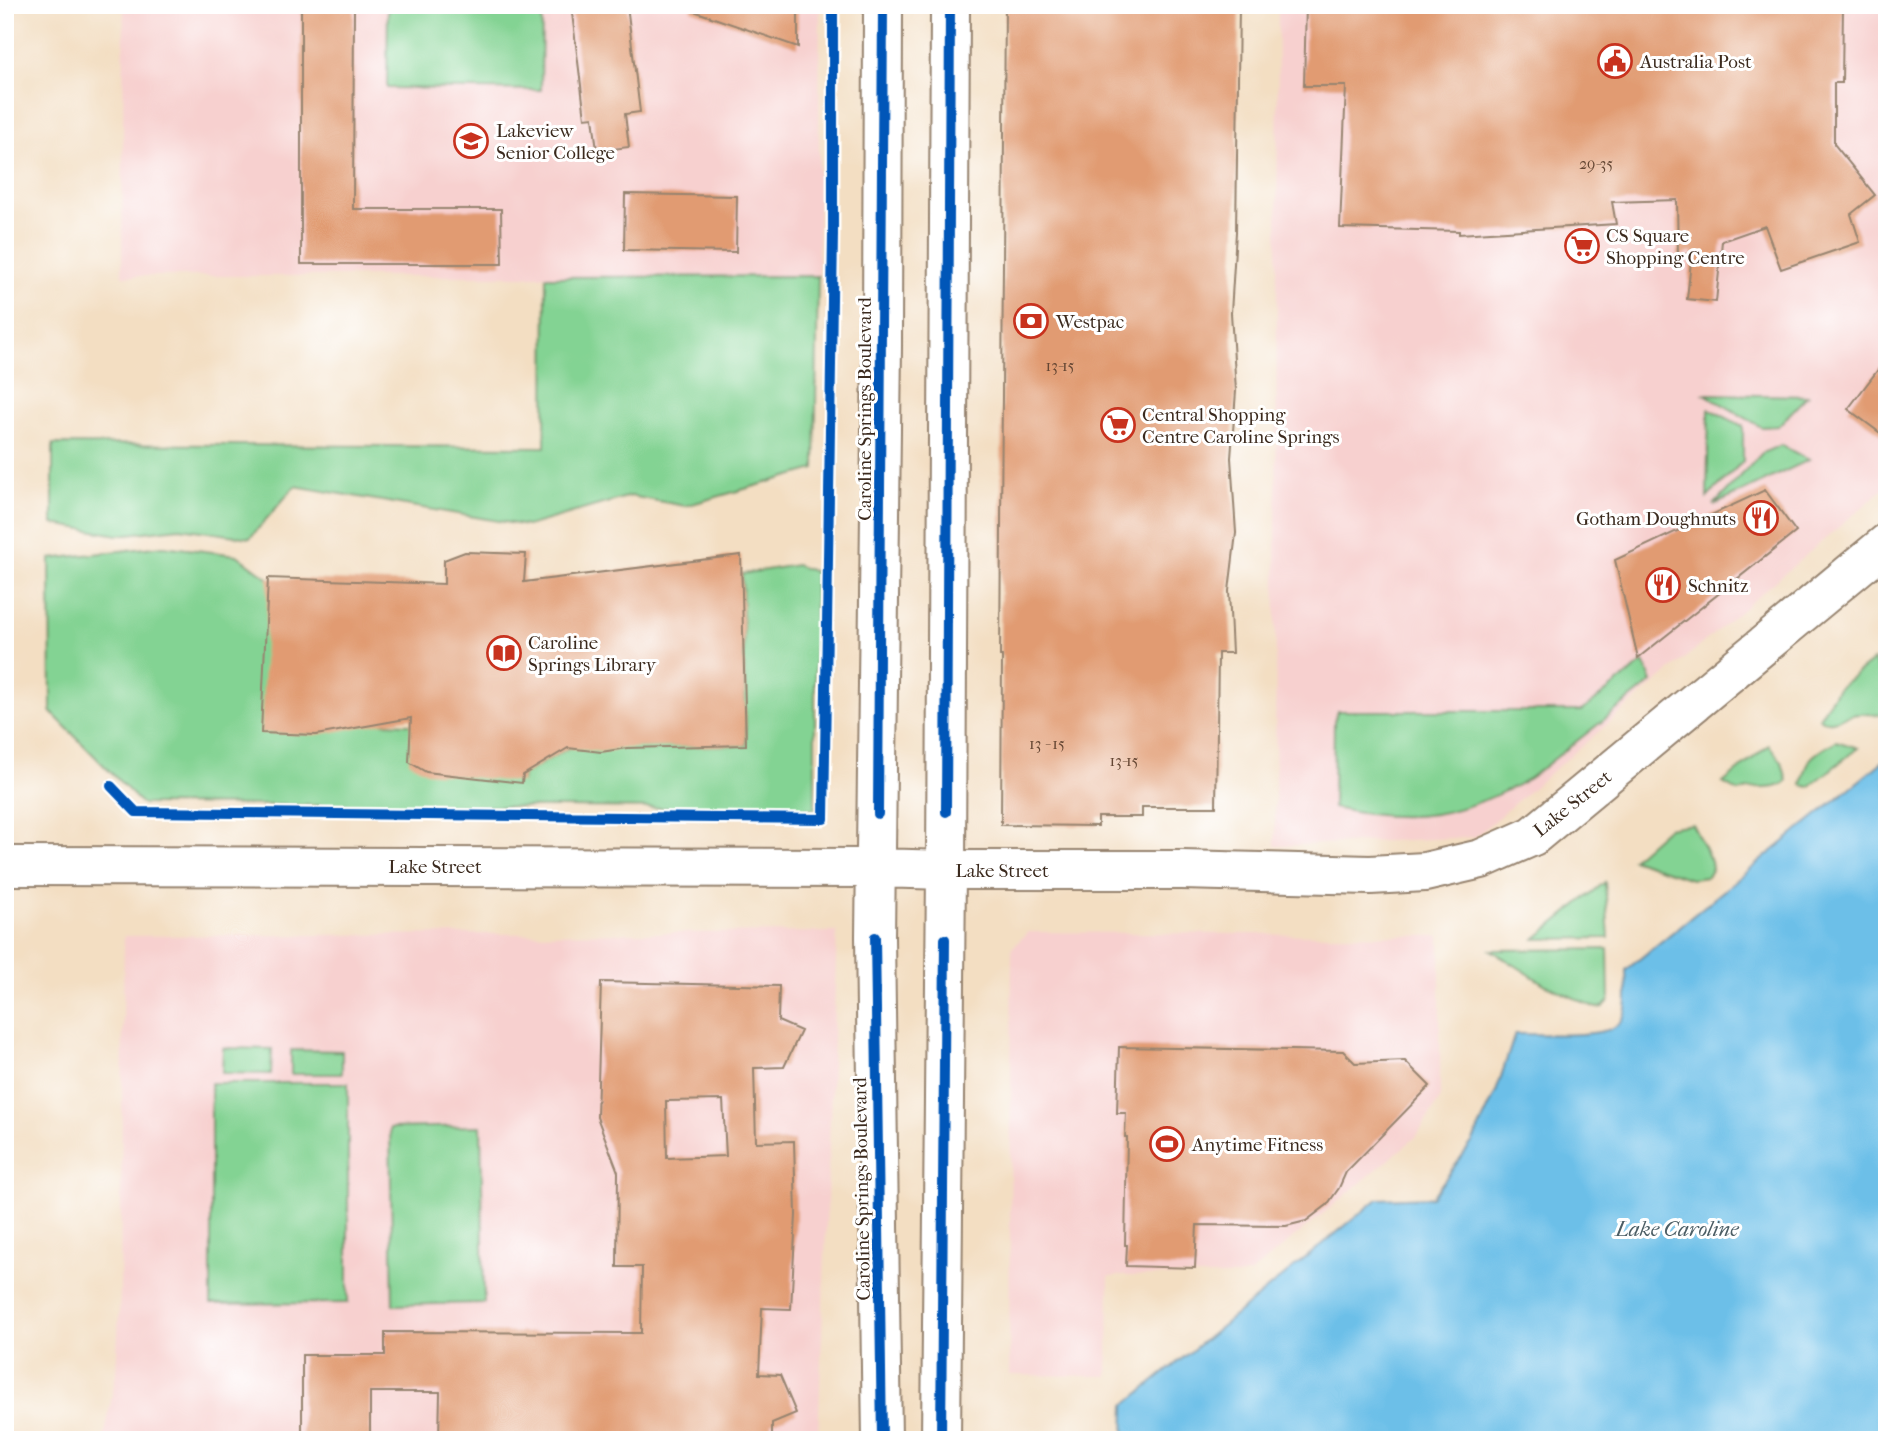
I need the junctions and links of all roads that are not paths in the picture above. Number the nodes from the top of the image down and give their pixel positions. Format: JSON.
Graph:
{"nodes":[{"id":1,"x":883,"y":5,"type":"edge"},
{"id":2,"x":950,"y":5,"type":"edge"},
{"id":3,"x":1887,"y":543,"type":"edge"},
{"id":4,"x":5,"y":866,"type":"edge"},
{"id":5,"x":877,"y":868,"type":"junction"},
{"id":6,"x":946,"y":870,"type":"junction"},
{"id":7,"x":882,"y":1440,"type":"edge"},
{"id":8,"x":941,"y":1440,"type":"edge"}],
"edges":[{"from":1,"to":5,"type":"main road","name":"Caroline Springs Boulevard"},
{"from":2,"to":6,"type":"main road"},
{"from":3,"to":6,"type":"main road","name":"Lake Street"},
{"from":4,"to":5,"type":"main road","name":"Lake Street"},
{"from":5,"to":6,"type":"main road","name":"Lake Street"},
{"from":5,"to":7,"type":"main road","name":"Caroline Springs Boulevard"},
{"from":6,"to":8,"type":"main road"}]}
